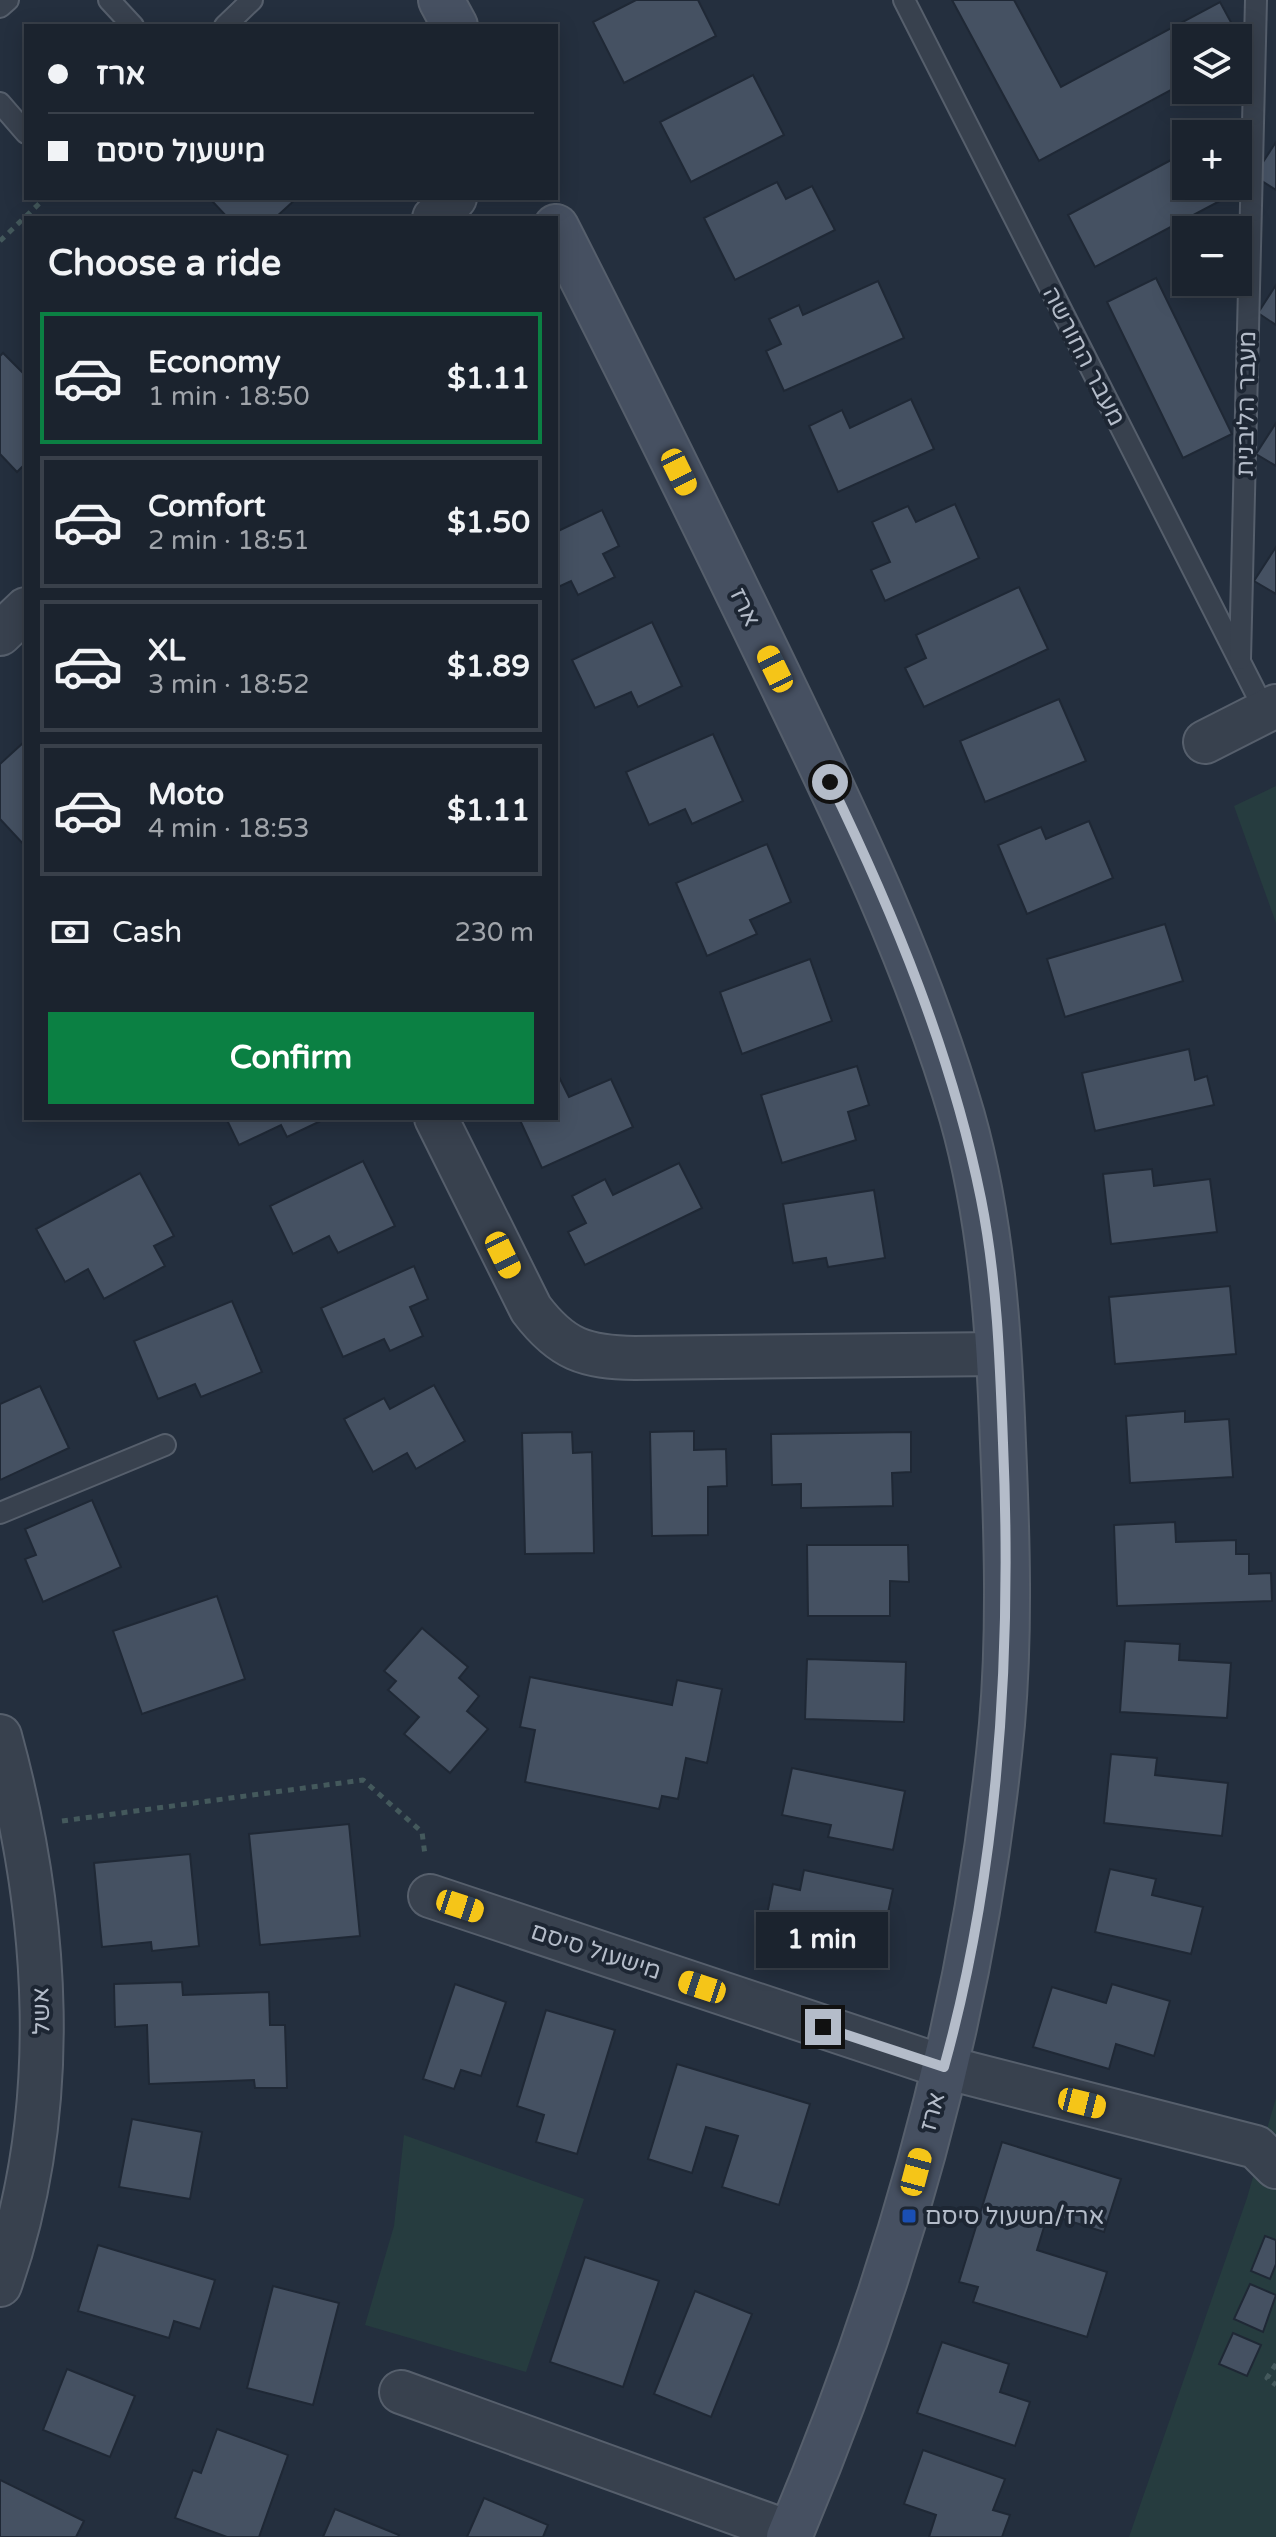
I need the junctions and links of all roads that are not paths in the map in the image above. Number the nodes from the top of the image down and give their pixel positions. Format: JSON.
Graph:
{"nodes":[{"id":1,"x":8,"y":0,"type":"edge"},
{"id":2,"x":109,"y":0,"type":"edge"},
{"id":3,"x":252,"y":0,"type":"edge"},
{"id":4,"x":441,"y":0,"type":"edge"},
{"id":5,"x":904,"y":0,"type":"edge"},
{"id":6,"x":1256,"y":0,"type":"edge"},
{"id":7,"x":0,"y":7,"type":"edge"},
{"id":8,"x":131,"y":24,"type":"edge"},
{"id":9,"x":227,"y":24,"type":"edge"},
{"id":10,"x":454,"y":24,"type":"edge"},
{"id":11,"x":0,"y":103,"type":"edge"},
{"id":12,"x":24,"y":131,"type":"edge"},
{"id":13,"x":453,"y":200,"type":"edge"},
{"id":14,"x":436,"y":216,"type":"edge"},
{"id":15,"x":558,"y":231,"type":"edge"},
{"id":16,"x":24,"y":611,"type":"edge"},
{"id":17,"x":0,"y":634,"type":"edge"},
{"id":18,"x":1240,"y":663,"type":"junction"},
{"id":19,"x":1271,"y":709,"type":"edge"},
{"id":20,"x":1205,"y":742,"type":"dead end"},
{"id":21,"x":437,"y":1120,"type":"edge"},
{"id":22,"x":999,"y":1354,"type":"junction"},
{"id":23,"x":165,"y":1445,"type":"dead end"},
{"id":24,"x":0,"y":1513,"type":"edge"},
{"id":25,"x":0,"y":1736,"type":"edge"},
{"id":26,"x":430,"y":1896,"type":"road end"},
{"id":27,"x":944,"y":2067,"type":"junction"},
{"id":28,"x":1276,"y":2167,"type":"edge"},
{"id":29,"x":0,"y":2285,"type":"edge"},
{"id":30,"x":401,"y":2392,"type":"dead end"},
{"id":31,"x":790,"y":2535,"type":"edge"}],
"edges":[{"from":1,"to":7,"type":"lane"},
{"from":2,"to":8,"type":"lane"},
{"from":3,"to":9,"type":"lane"},
{"from":4,"to":10,"type":"street"},
{"from":5,"to":18,"type":"lane","name":"מעבר החורשה"},
{"from":6,"to":18,"type":"lane","name":"מעבר הליבנית"},
{"from":11,"to":12,"type":"lane"},
{"from":13,"to":14,"type":"street"},
{"from":15,"to":22,"type":"street","name":"ארז"},
{"from":16,"to":17,"type":"street"},
{"from":18,"to":19,"type":"lane","name":"מעבר החורשה"},
{"from":19,"to":20,"type":"street"},
{"from":21,"to":22,"type":"street"},
{"from":22,"to":27,"type":"street","name":"ארז"},
{"from":23,"to":24,"type":"lane"},
{"from":25,"to":29,"type":"street","name":"אשל"},
{"from":26,"to":27,"type":"street","name":"מישעול סיסם"},
{"from":27,"to":28,"type":"street","name":"מישעול סיסם"},
{"from":27,"to":31,"type":"street","name":"ארז"},
{"from":30,"to":31,"type":"street"}]}
